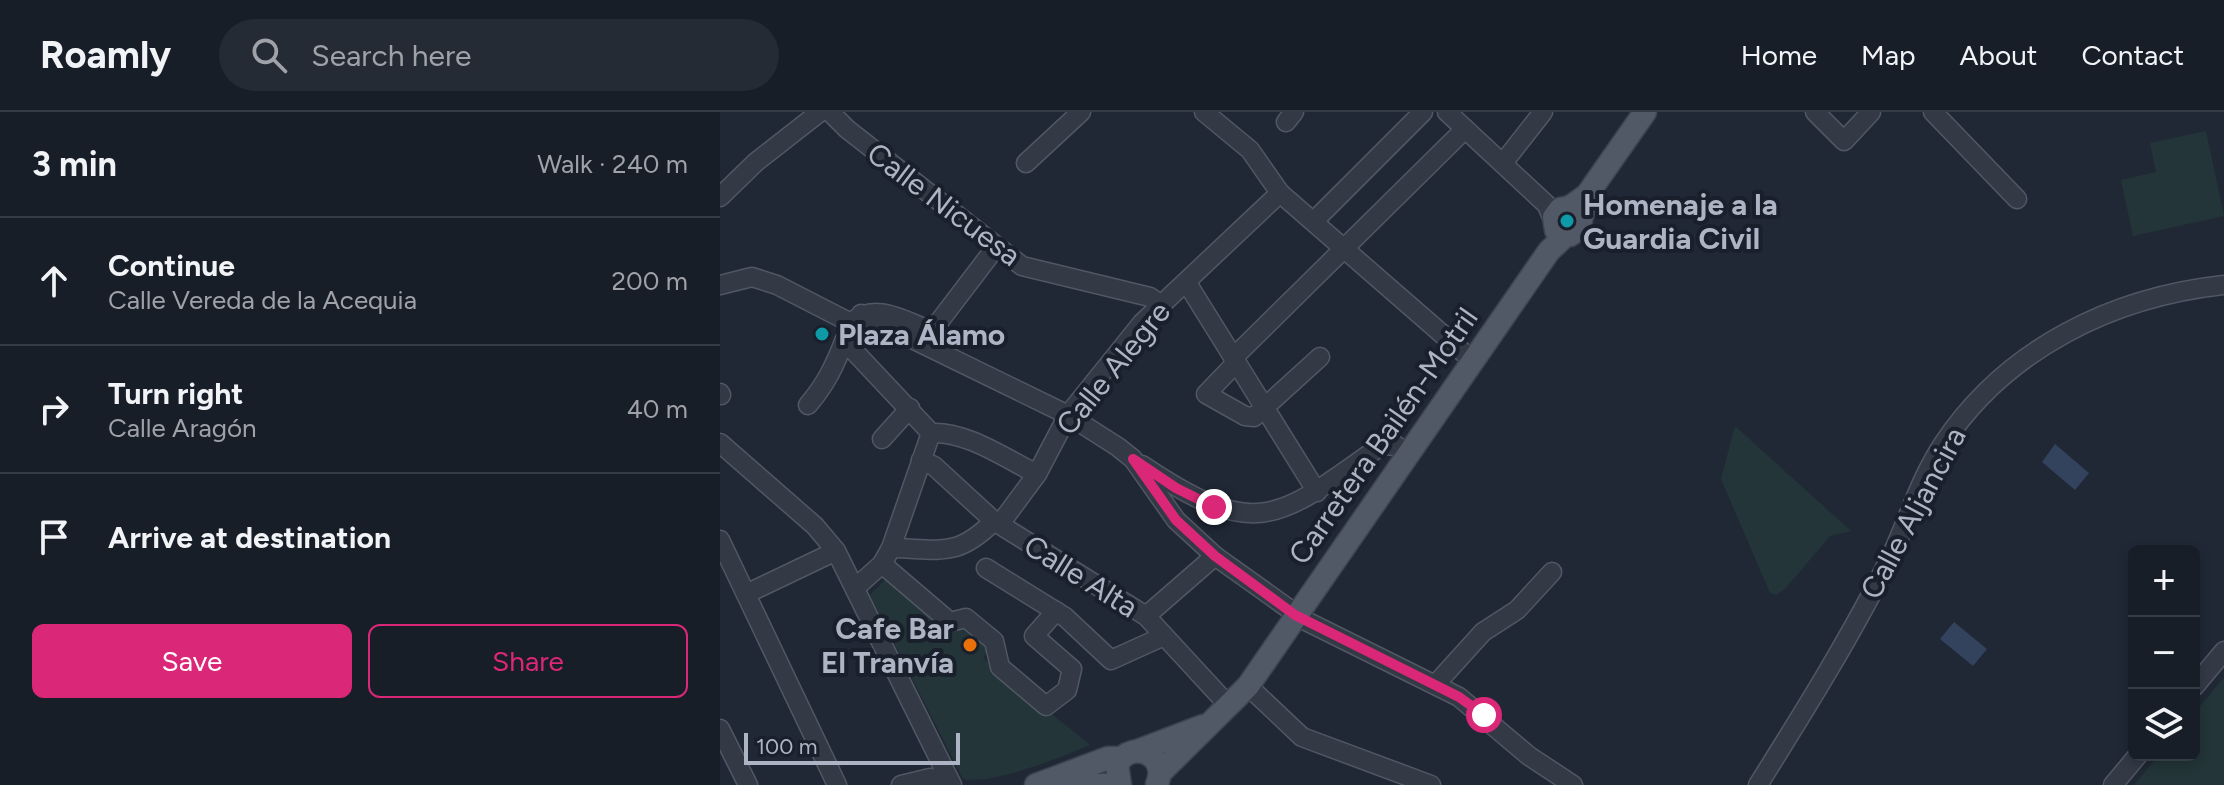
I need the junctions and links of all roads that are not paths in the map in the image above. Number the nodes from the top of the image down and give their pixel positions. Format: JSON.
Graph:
{"nodes":[{"id":1,"x":820,"y":112,"type":"edge"},
{"id":2,"x":830,"y":112,"type":"edge"},
{"id":3,"x":1081,"y":112,"type":"edge"},
{"id":4,"x":1204,"y":112,"type":"edge"},
{"id":5,"x":1423,"y":112,"type":"edge"},
{"id":6,"x":1543,"y":112,"type":"edge"},
{"id":7,"x":1645,"y":112,"type":"edge"},
{"id":8,"x":1815,"y":112,"type":"edge"},
{"id":9,"x":1871,"y":112,"type":"edge"},
{"id":10,"x":1933,"y":112,"type":"edge"},
{"id":11,"x":1450,"y":113,"type":"edge"},
{"id":12,"x":1460,"y":134,"type":"dead end"},
{"id":13,"x":1026,"y":163,"type":"dead end"},
{"id":14,"x":1503,"y":163,"type":"junction"},
{"id":15,"x":1280,"y":193,"type":"junction"},
{"id":16,"x":720,"y":197,"type":"edge"},
{"id":17,"x":2017,"y":199,"type":"dead end"},
{"id":18,"x":1565,"y":214,"type":"junction"},
{"id":19,"x":1314,"y":221,"type":"junction"},
{"id":20,"x":996,"y":247,"type":"junction"},
{"id":21,"x":1343,"y":248,"type":"junction"},
{"id":22,"x":1187,"y":283,"type":"junction"},
{"id":23,"x":720,"y":285,"type":"edge"},
{"id":24,"x":2224,"y":285,"type":"edge"},
{"id":25,"x":1160,"y":304,"type":"junction"},
{"id":26,"x":856,"y":318,"type":"junction"},
{"id":27,"x":842,"y":348,"type":"junction"},
{"id":28,"x":1320,"y":357,"type":"dead end"},
{"id":29,"x":1472,"y":360,"type":"junction"},
{"id":30,"x":1235,"y":361,"type":"junction"},
{"id":31,"x":808,"y":405,"type":"dead end"},
{"id":32,"x":910,"y":408,"type":"junction"},
{"id":33,"x":1264,"y":408,"type":"junction"},
{"id":34,"x":1068,"y":415,"type":"junction"},
{"id":35,"x":931,"y":433,"type":"junction"},
{"id":36,"x":882,"y":439,"type":"dead end"},
{"id":37,"x":722,"y":449,"type":"edge"},
{"id":38,"x":1407,"y":455,"type":"junction"},
{"id":39,"x":1133,"y":459,"type":"junction"},
{"id":40,"x":921,"y":460,"type":"junction"},
{"id":41,"x":1037,"y":474,"type":"junction"},
{"id":42,"x":1317,"y":492,"type":"junction"},
{"id":43,"x":997,"y":522,"type":"junction"},
{"id":44,"x":720,"y":540,"type":"edge"},
{"id":45,"x":836,"y":551,"type":"junction"},
{"id":46,"x":887,"y":556,"type":"junction"},
{"id":47,"x":1215,"y":556,"type":"junction"},
{"id":48,"x":986,"y":568,"type":"dead end"},
{"id":49,"x":1552,"y":572,"type":"dead end"},
{"id":50,"x":855,"y":588,"type":"junction"},
{"id":51,"x":746,"y":594,"type":"junction"},
{"id":52,"x":1056,"y":611,"type":"junction"},
{"id":53,"x":1146,"y":616,"type":"junction"},
{"id":54,"x":1303,"y":619,"type":"junction"},
{"id":55,"x":1164,"y":636,"type":"junction"},
{"id":56,"x":2224,"y":651,"type":"edge"},
{"id":57,"x":2200,"y":680,"type":"edge"},
{"id":58,"x":1435,"y":685,"type":"junction"},
{"id":59,"x":1248,"y":686,"type":"junction"},
{"id":60,"x":1229,"y":706,"type":"junction"},
{"id":61,"x":1204,"y":726,"type":"junction"},
{"id":62,"x":720,"y":729,"type":"edge"},
{"id":63,"x":1131,"y":754,"type":"junction"},
{"id":64,"x":2133,"y":761,"type":"edge"},
{"id":65,"x":1158,"y":781,"type":"edge"},
{"id":66,"x":950,"y":783,"type":"edge"},
{"id":67,"x":748,"y":785,"type":"edge"},
{"id":68,"x":837,"y":785,"type":"edge"},
{"id":69,"x":901,"y":785,"type":"edge"},
{"id":70,"x":1036,"y":785,"type":"edge"},
{"id":71,"x":1077,"y":785,"type":"edge"},
{"id":72,"x":1117,"y":785,"type":"edge"},
{"id":73,"x":1431,"y":785,"type":"edge"},
{"id":74,"x":1573,"y":785,"type":"edge"},
{"id":75,"x":1758,"y":785,"type":"edge"},
{"id":76,"x":2113,"y":785,"type":"edge"}],
"edges":[{"from":1,"to":16,"type":"street"},
{"from":2,"to":20,"type":"street","name":"Calle Nicuesa"},
{"from":3,"to":13,"type":"street"},
{"from":4,"to":15,"type":"street"},
{"from":5,"to":19,"type":"street"},
{"from":6,"to":14,"type":"street"},
{"from":7,"to":18,"type":"main road","name":"Carretera Bailén-Motril"},
{"from":8,"to":9,"type":"street"},
{"from":10,"to":17,"type":"street"},
{"from":11,"to":14,"type":"street"},
{"from":12,"to":21,"type":"street"},
{"from":14,"to":18,"type":"street"},
{"from":15,"to":19,"type":"street"},
{"from":15,"to":22,"type":"street","name":"Calle Alegre"},
{"from":18,"to":29,"type":"main road","name":"Carretera Bailén-Motril"},
{"from":19,"to":21,"type":"street"},
{"from":20,"to":25,"type":"street","name":"Calle Nicuesa"},
{"from":20,"to":26,"type":"street"},
{"from":21,"to":29,"type":"street"},
{"from":21,"to":30,"type":"street"},
{"from":22,"to":25,"type":"street","name":"Calle Alegre"},
{"from":22,"to":30,"type":"street"},
{"from":23,"to":26,"type":"street"},
{"from":24,"to":75,"type":"street","name":"Calle Aljancira"},
{"from":25,"to":34,"type":"street","name":"Calle Alegre"},
{"from":26,"to":27,"type":"street"},
{"from":26,"to":34,"type":"street"},
{"from":27,"to":31,"type":"street"},
{"from":27,"to":32,"type":"street"},
{"from":28,"to":33,"type":"street"},
{"from":29,"to":38,"type":"main road","name":"Carretera Bailén-Motril"},
{"from":30,"to":33,"type":"street"},
{"from":30,"to":33,"type":"street"},
{"from":32,"to":35,"type":"street"},
{"from":32,"to":36,"type":"street"},
{"from":33,"to":42,"type":"street"},
{"from":34,"to":39,"type":"street"},
{"from":34,"to":41,"type":"street","name":"Calle Alegre"},
{"from":35,"to":40,"type":"street"},
{"from":35,"to":41,"type":"street"},
{"from":37,"to":45,"type":"street"},
{"from":38,"to":42,"type":"street"},
{"from":38,"to":54,"type":"main road","name":"Carretera Bailén-Motril"},
{"from":39,"to":42,"type":"street"},
{"from":39,"to":47,"type":"street"},
{"from":40,"to":43,"type":"street","name":"Calle Alta"},
{"from":40,"to":46,"type":"street"},
{"from":41,"to":43,"type":"street","name":"Calle Alegre"},
{"from":43,"to":46,"type":"street","name":"Calle Alegre"},
{"from":43,"to":53,"type":"street","name":"Calle Alta"},
{"from":44,"to":51,"type":"street"},
{"from":45,"to":50,"type":"street"},
{"from":45,"to":51,"type":"street"},
{"from":46,"to":50,"type":"street"},
{"from":46,"to":52,"type":"street"},
{"from":47,"to":53,"type":"street"},
{"from":47,"to":54,"type":"street"},
{"from":48,"to":52,"type":"street"},
{"from":49,"to":58,"type":"street"},
{"from":50,"to":66,"type":"street"},
{"from":51,"to":68,"type":"street"},
{"from":52,"to":55,"type":"street"},
{"from":53,"to":55,"type":"street","name":"Calle Alta"},
{"from":54,"to":58,"type":"street"},
{"from":54,"to":59,"type":"main road","name":"Carretera Bailén-Motril"},
{"from":55,"to":60,"type":"street","name":"Calle Alta"},
{"from":56,"to":57,"type":"street"},
{"from":58,"to":74,"type":"street"},
{"from":59,"to":60,"type":"main road","name":"Carretera Bailén-Motril"},
{"from":59,"to":73,"type":"street"},
{"from":60,"to":61,"type":"main road","name":"Carretera Bailén-Motril"},
{"from":61,"to":63,"type":"main road","name":"Carretera Bailén-Motril"},
{"from":61,"to":65,"type":"main road","name":"Carretera Bailén-Motril"},
{"from":62,"to":67,"type":"street"},
{"from":63,"to":65,"type":"main road"},
{"from":63,"to":70,"type":"main road","name":"Carretera Bailén-Motril"},
{"from":63,"to":72,"type":"main road"},
{"from":64,"to":76,"type":"street"},
{"from":66,"to":69,"type":"street"},
{"from":71,"to":72,"type":"main road"}]}
